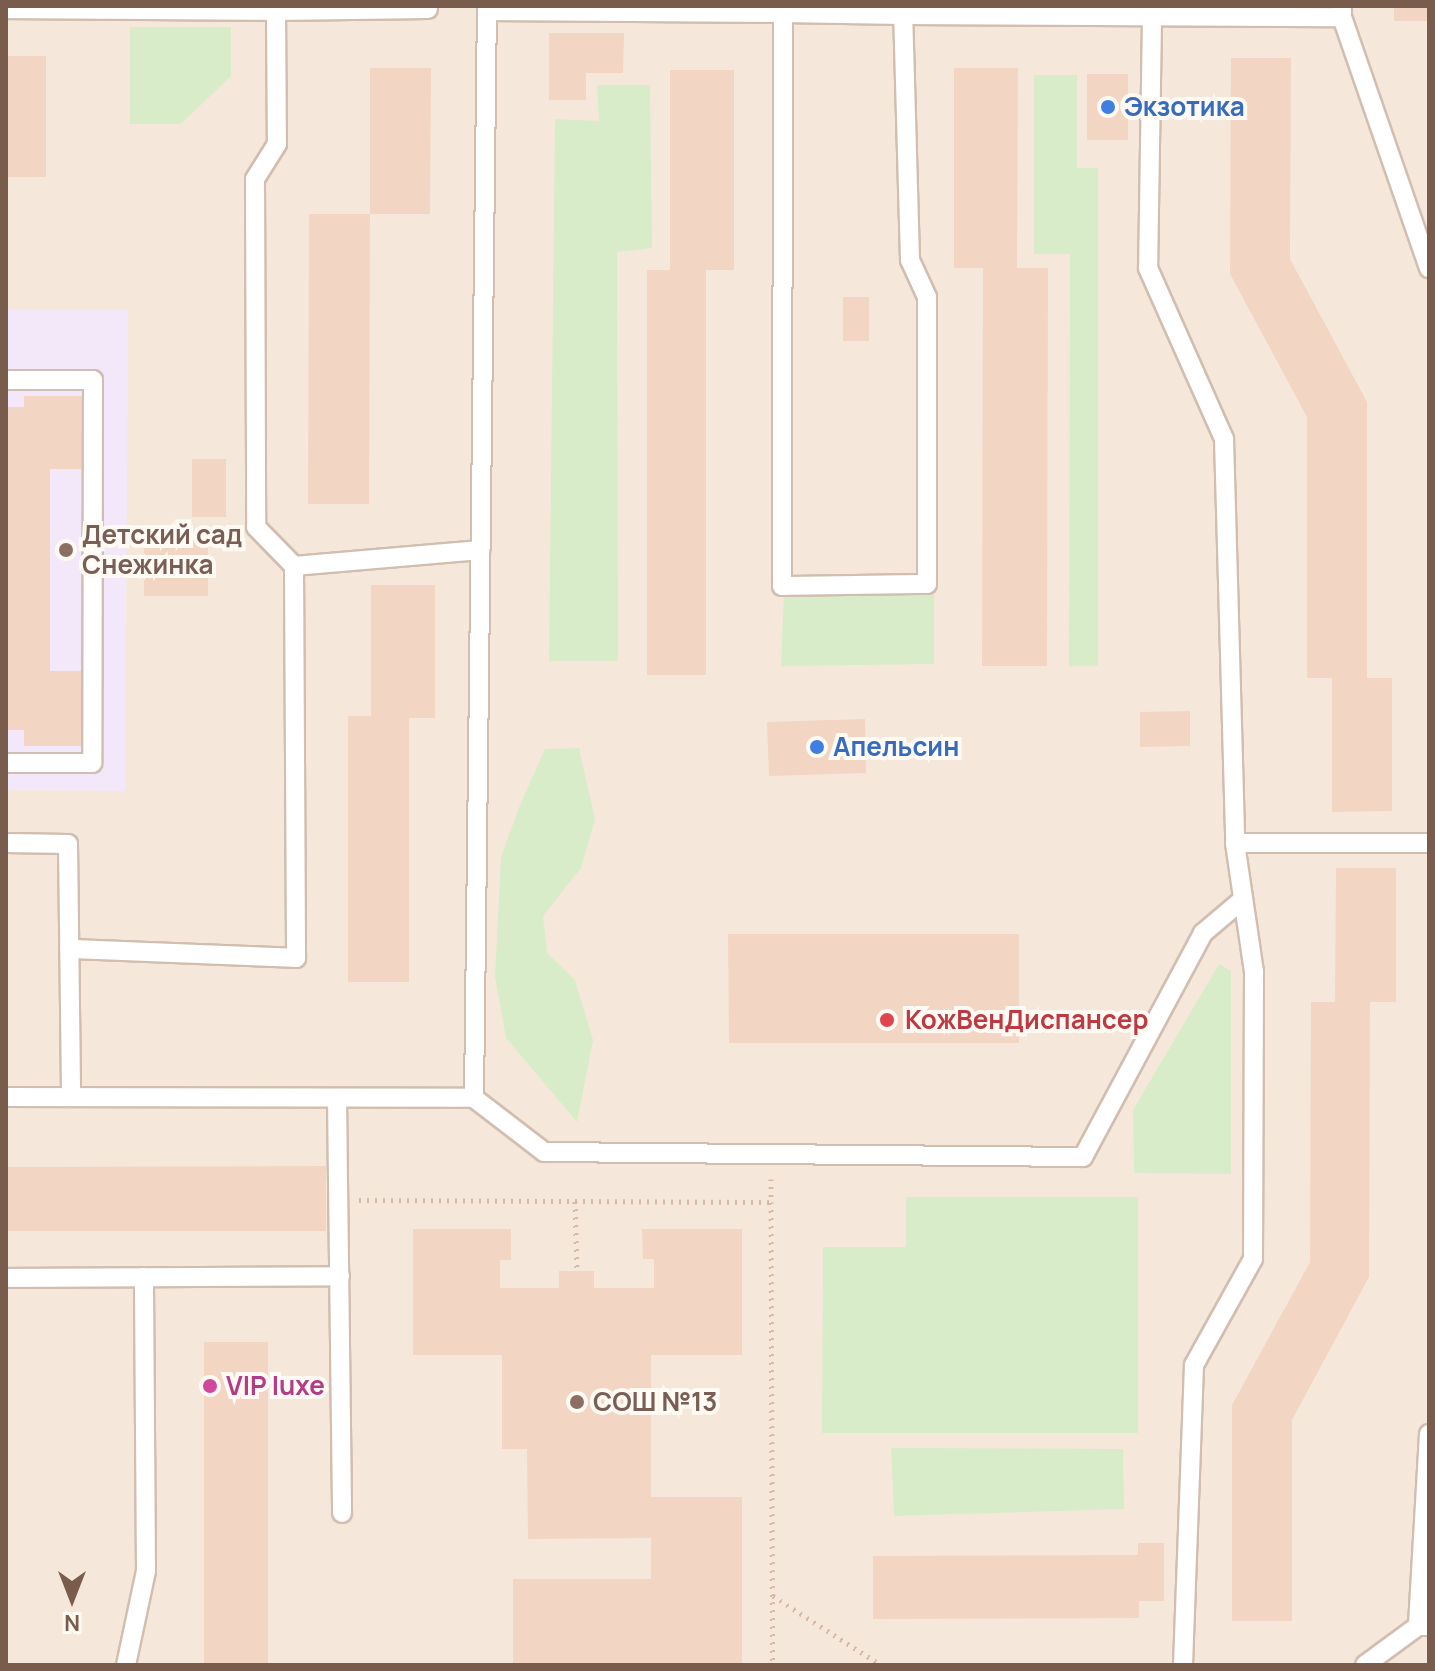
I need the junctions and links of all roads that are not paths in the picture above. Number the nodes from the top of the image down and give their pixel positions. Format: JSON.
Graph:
{"nodes":[{"id":1,"x":487,"y":8,"type":"edge"},
{"id":2,"x":6,"y":9,"type":"edge"},
{"id":3,"x":428,"y":9,"type":"dead end"},
{"id":4,"x":276,"y":11,"type":"junction"},
{"id":5,"x":1342,"y":11,"type":"edge"},
{"id":6,"x":783,"y":13,"type":"junction"},
{"id":7,"x":903,"y":15,"type":"junction"},
{"id":8,"x":1152,"y":19,"type":"junction"},
{"id":9,"x":1429,"y":268,"type":"edge"},
{"id":10,"x":6,"y":380,"type":"edge"},
{"id":11,"x":480,"y":550,"type":"junction"},
{"id":12,"x":294,"y":566,"type":"junction"},
{"id":13,"x":6,"y":763,"type":"edge"},
{"id":14,"x":6,"y":843,"type":"edge"},
{"id":15,"x":1235,"y":843,"type":"junction"},
{"id":16,"x":1429,"y":843,"type":"edge"},
{"id":17,"x":1242,"y":900,"type":"junction"},
{"id":18,"x":69,"y":949,"type":"junction"},
{"id":19,"x":6,"y":1097,"type":"edge"},
{"id":20,"x":71,"y":1097,"type":"junction"},
{"id":21,"x":337,"y":1098,"type":"junction"},
{"id":22,"x":474,"y":1098,"type":"junction"},
{"id":23,"x":340,"y":1276,"type":"junction"},
{"id":24,"x":144,"y":1277,"type":"junction"},
{"id":25,"x":6,"y":1278,"type":"edge"},
{"id":26,"x":1429,"y":1434,"type":"edge"},
{"id":27,"x":342,"y":1513,"type":"dead end"},
{"id":28,"x":1424,"y":1626,"type":"edge"},
{"id":29,"x":126,"y":1665,"type":"edge"},
{"id":30,"x":1183,"y":1665,"type":"edge"},
{"id":31,"x":1365,"y":1665,"type":"edge"}],
"edges":[{"from":1,"to":6,"type":"lane"},
{"from":1,"to":11,"type":"lane"},
{"from":2,"to":4,"type":"lane"},
{"from":3,"to":4,"type":"lane"},
{"from":4,"to":12,"type":"lane"},
{"from":5,"to":8,"type":"lane"},
{"from":5,"to":9,"type":"lane"},
{"from":6,"to":7,"type":"lane"},
{"from":6,"to":7,"type":"lane"},
{"from":7,"to":8,"type":"lane"},
{"from":8,"to":15,"type":"lane"},
{"from":10,"to":13,"type":"lane"},
{"from":11,"to":12,"type":"lane"},
{"from":11,"to":22,"type":"lane"},
{"from":12,"to":18,"type":"lane"},
{"from":14,"to":18,"type":"lane"},
{"from":15,"to":16,"type":"lane"},
{"from":15,"to":17,"type":"lane"},
{"from":17,"to":22,"type":"lane"},
{"from":17,"to":30,"type":"lane"},
{"from":18,"to":20,"type":"lane"},
{"from":19,"to":20,"type":"lane"},
{"from":20,"to":21,"type":"lane"},
{"from":21,"to":22,"type":"lane"},
{"from":21,"to":23,"type":"lane"},
{"from":23,"to":24,"type":"lane"},
{"from":23,"to":27,"type":"lane"},
{"from":24,"to":25,"type":"lane"},
{"from":24,"to":29,"type":"lane"},
{"from":26,"to":28,"type":"lane"},
{"from":28,"to":31,"type":"lane"}]}
